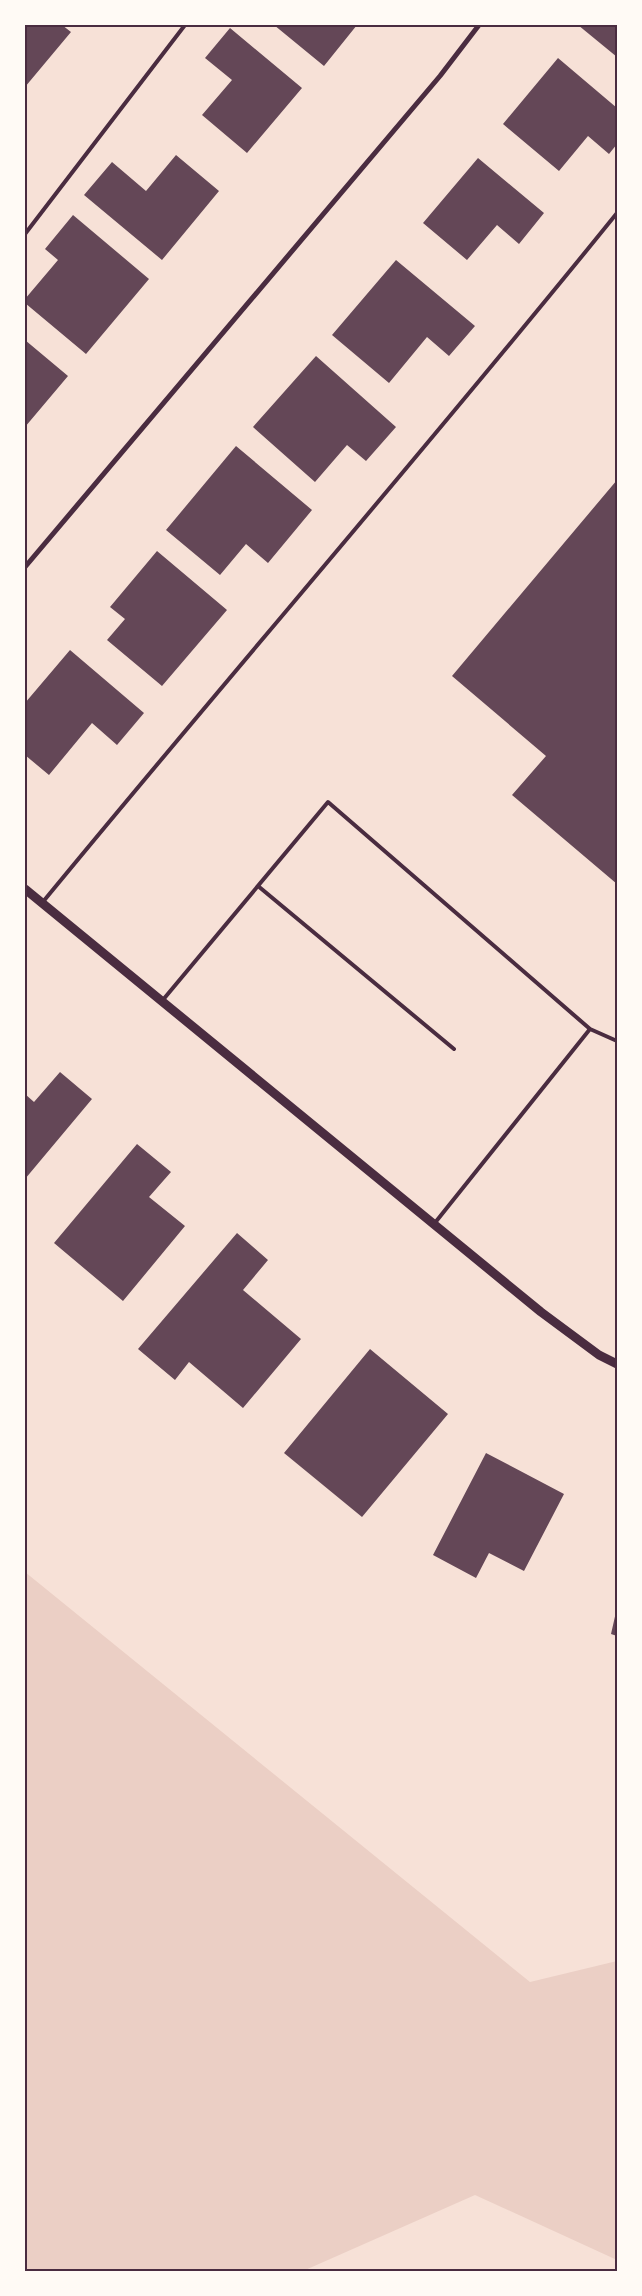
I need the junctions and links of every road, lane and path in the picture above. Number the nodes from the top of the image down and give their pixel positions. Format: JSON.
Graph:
{"nodes":[{"id":1,"x":184,"y":25,"type":"edge"},
{"id":2,"x":479,"y":25,"type":"edge"},
{"id":3,"x":617,"y":213,"type":"edge"},
{"id":4,"x":25,"y":234,"type":"edge"},
{"id":5,"x":25,"y":567,"type":"edge"},
{"id":6,"x":258,"y":886,"type":"junction"},
{"id":7,"x":25,"y":889,"type":"edge"},
{"id":8,"x":42,"y":903,"type":"junction"},
{"id":9,"x":162,"y":1001,"type":"junction"},
{"id":10,"x":590,"y":1028,"type":"junction"},
{"id":11,"x":617,"y":1041,"type":"edge"},
{"id":12,"x":454,"y":1049,"type":"dead end"},
{"id":13,"x":434,"y":1224,"type":"junction"},
{"id":14,"x":617,"y":1364,"type":"edge"}],
"edges":[{"from":1,"to":4,"type":"lane"},
{"from":2,"to":5,"type":"street"},
{"from":3,"to":8,"type":"lane"},
{"from":6,"to":9,"type":"lane"},
{"from":6,"to":10,"type":"lane"},
{"from":6,"to":12,"type":"lane"},
{"from":7,"to":8,"type":"street"},
{"from":8,"to":9,"type":"street"},
{"from":9,"to":13,"type":"street"},
{"from":10,"to":11,"type":"lane"},
{"from":10,"to":13,"type":"lane"},
{"from":13,"to":14,"type":"street"}]}
